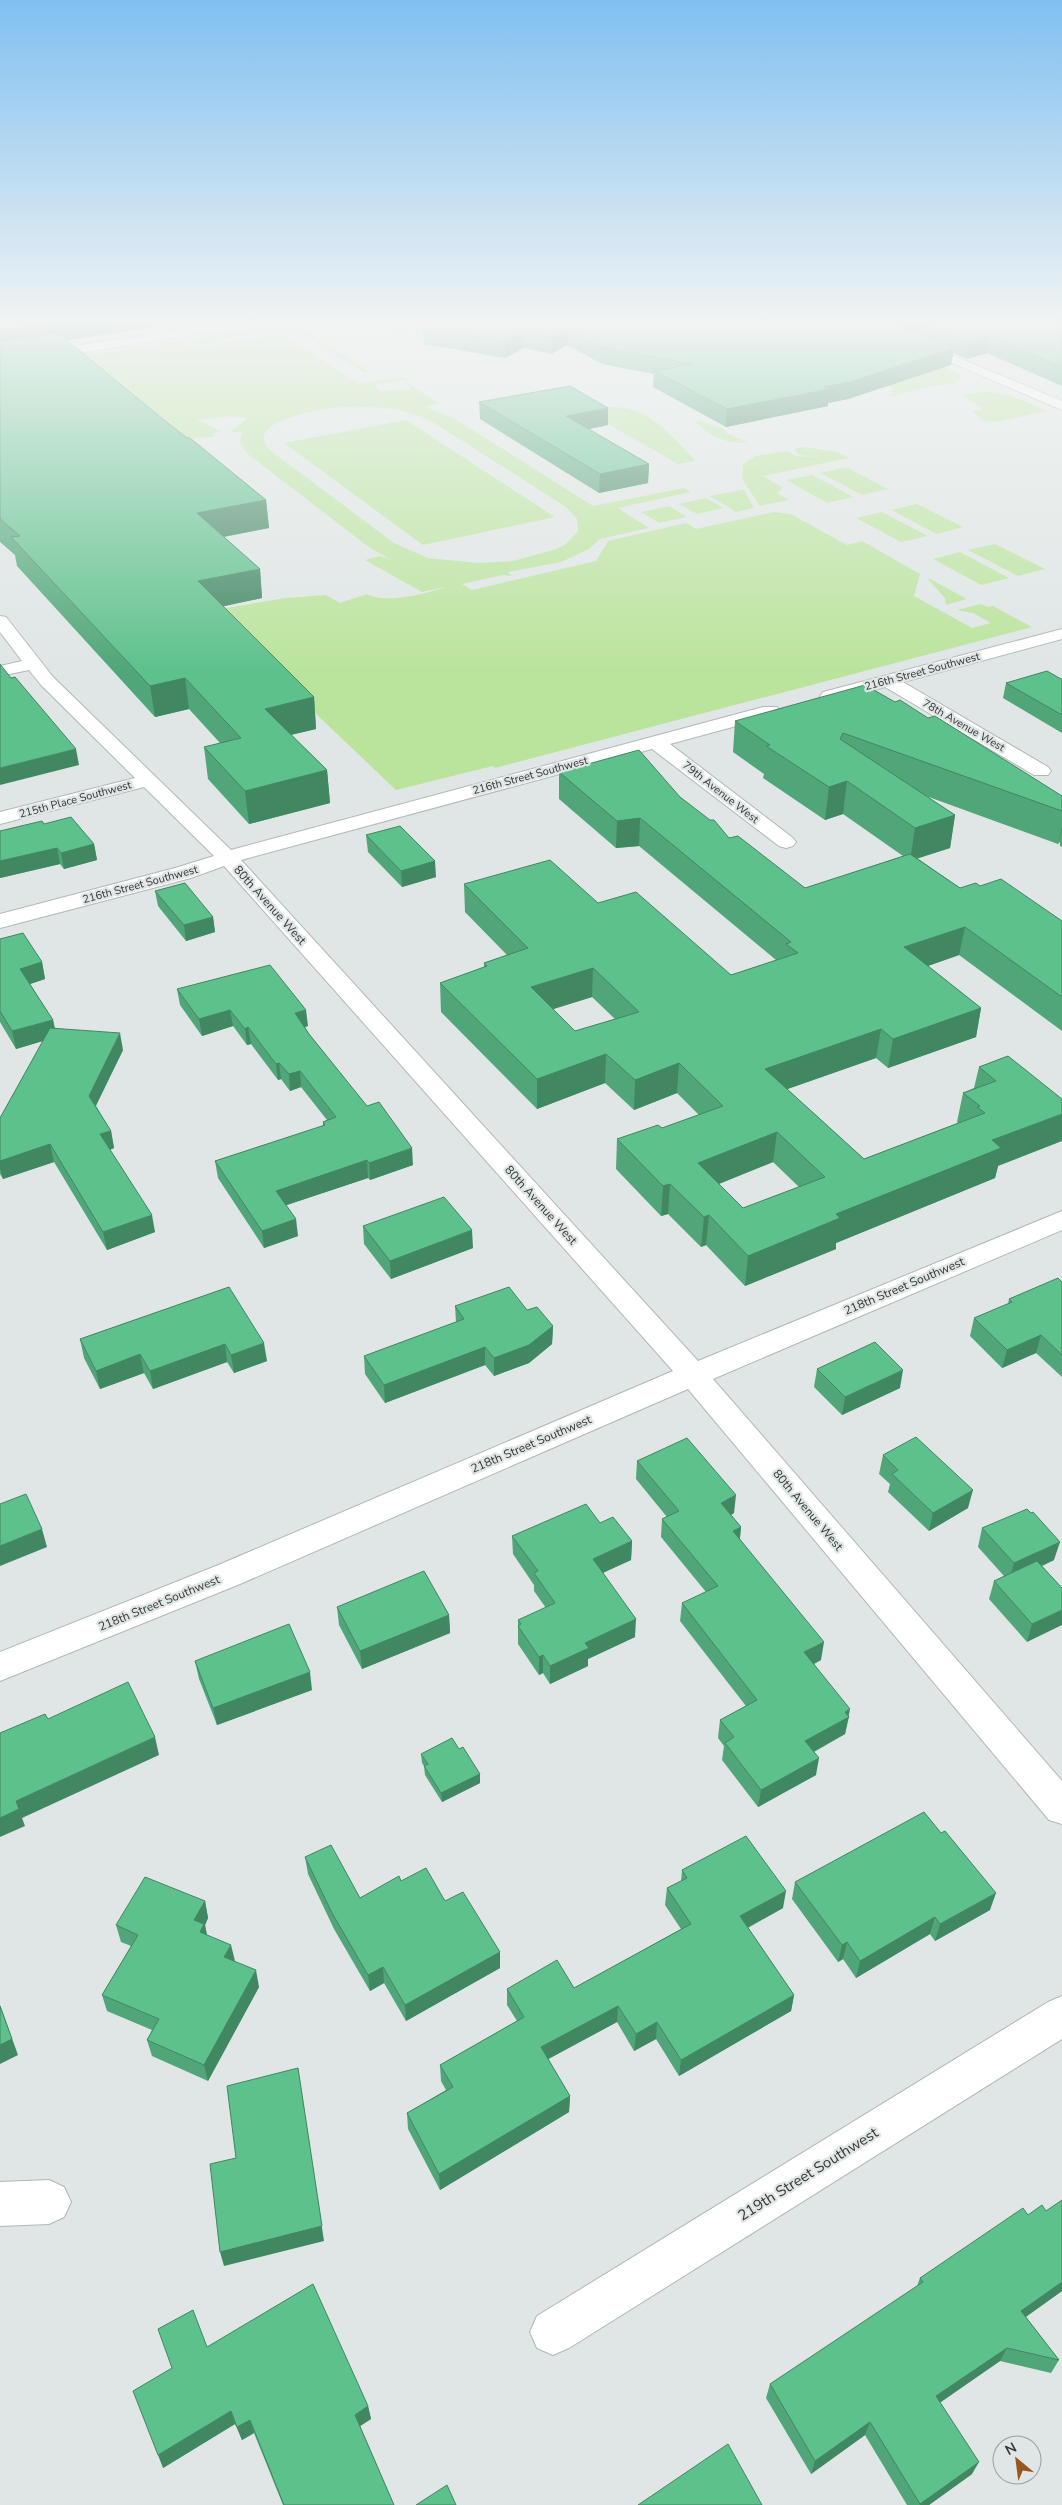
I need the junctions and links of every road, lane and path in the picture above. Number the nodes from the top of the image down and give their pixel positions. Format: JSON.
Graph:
{"nodes":[{"id":1,"x":0,"y":621,"type":"edge"},
{"id":2,"x":1062,"y":634,"type":"edge"},
{"id":3,"x":34,"y":664,"type":"junction"},
{"id":4,"x":0,"y":671,"type":"edge"},
{"id":5,"x":887,"y":680,"type":"junction"},
{"id":6,"x":810,"y":701,"type":"edge"},
{"id":7,"x":790,"y":706,"type":"edge"},
{"id":8,"x":656,"y":742,"type":"junction"},
{"id":9,"x":1041,"y":771,"type":"dead end"},
{"id":10,"x":149,"y":780,"type":"junction"},
{"id":11,"x":0,"y":818,"type":"edge"},
{"id":12,"x":786,"y":842,"type":"dead end"},
{"id":13,"x":228,"y":858,"type":"junction"},
{"id":14,"x":0,"y":921,"type":"edge"},
{"id":15,"x":1062,"y":1220,"type":"edge"},
{"id":16,"x":693,"y":1375,"type":"junction"},
{"id":17,"x":0,"y":1668,"type":"edge"},
{"id":18,"x":1062,"y":1808,"type":"edge"},
{"id":19,"x":1062,"y":2016,"type":"edge"},
{"id":20,"x":49,"y":2202,"type":"dead end"},
{"id":21,"x":0,"y":2204,"type":"edge"},
{"id":22,"x":553,"y":2332,"type":"dead end"}],
"edges":[{"from":1,"to":3,"type":"street","name":"80th Avenue West"},
{"from":2,"to":5,"type":"street","name":"216th Street Southwest"},
{"from":3,"to":4,"type":"street"},
{"from":3,"to":10,"type":"street","name":"80th Avenue West"},
{"from":5,"to":6,"type":"street","name":"216th Street Southwest"},
{"from":5,"to":9,"type":"street","name":"78th Avenue West"},
{"from":7,"to":8,"type":"street","name":"216th Street Southwest"},
{"from":8,"to":12,"type":"street","name":"79th Avenue West"},
{"from":8,"to":13,"type":"street","name":"216th Street Southwest"},
{"from":10,"to":11,"type":"street","name":"215th Place Southwest"},
{"from":10,"to":13,"type":"street","name":"80th Avenue West"},
{"from":13,"to":14,"type":"street","name":"216th Street Southwest"},
{"from":13,"to":16,"type":"street","name":"80th Avenue West"},
{"from":15,"to":16,"type":"street","name":"218th Street Southwest"},
{"from":16,"to":17,"type":"street","name":"218th Street Southwest"},
{"from":16,"to":18,"type":"street","name":"80th Avenue West"},
{"from":19,"to":22,"type":"street","name":"219th Street Southwest"},
{"from":20,"to":21,"type":"street"}]}
